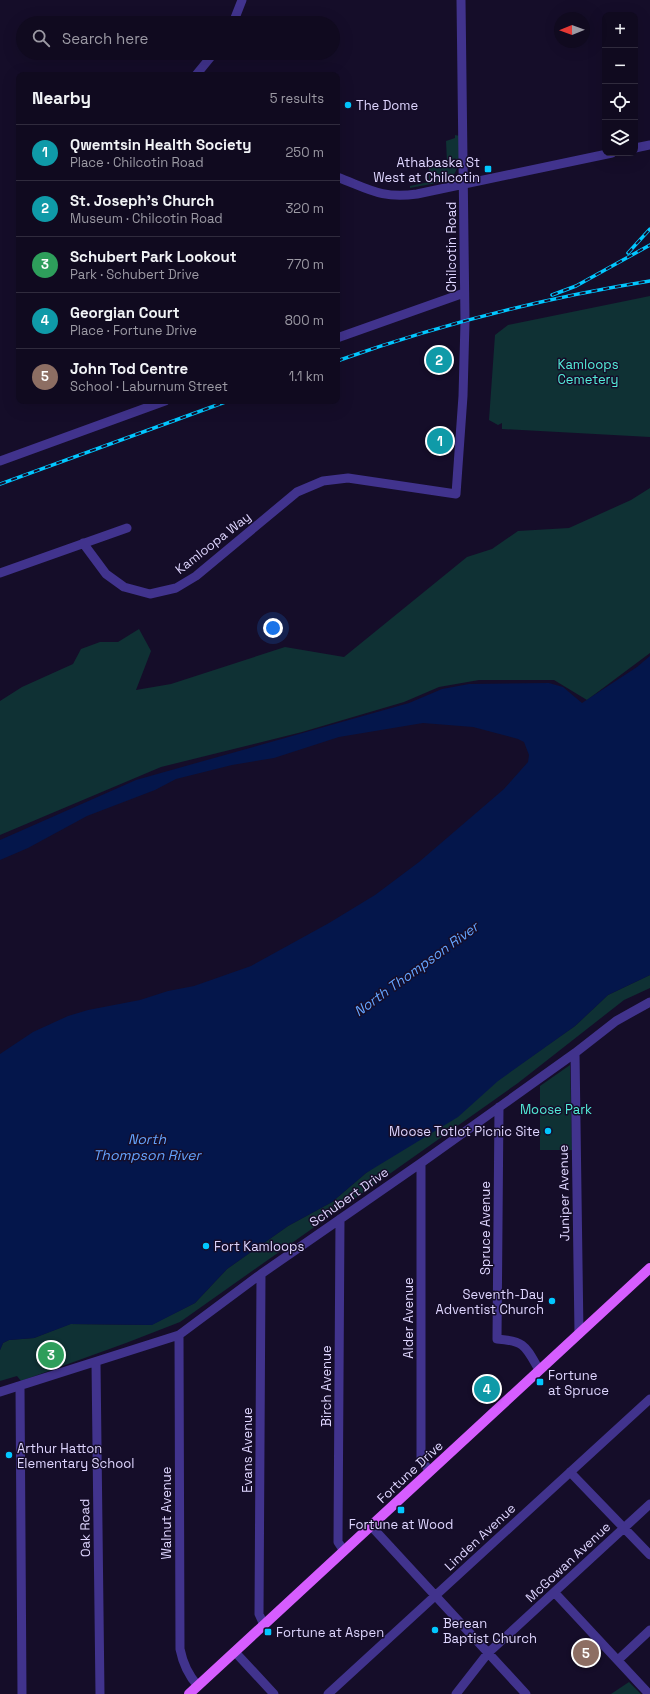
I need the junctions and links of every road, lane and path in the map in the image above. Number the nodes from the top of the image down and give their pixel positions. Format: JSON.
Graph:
{"nodes":[{"id":1,"x":242,"y":0,"type":"edge"},
{"id":2,"x":461,"y":0,"type":"edge"},
{"id":3,"x":235,"y":16,"type":"edge"},
{"id":4,"x":208,"y":60,"type":"edge"},
{"id":5,"x":198,"y":72,"type":"edge"},
{"id":6,"x":650,"y":145,"type":"edge"},
{"id":7,"x":638,"y":147,"type":"edge"},
{"id":8,"x":602,"y":155,"type":"edge"},
{"id":9,"x":340,"y":178,"type":"edge"},
{"id":10,"x":463,"y":185,"type":"junction"},
{"id":11,"x":464,"y":293,"type":"junction"},
{"id":12,"x":340,"y":337,"type":"edge"},
{"id":13,"x":157,"y":404,"type":"edge"},
{"id":14,"x":0,"y":461,"type":"edge"},
{"id":15,"x":456,"y":494,"type":"joint"},
{"id":16,"x":127,"y":528,"type":"dead end"},
{"id":17,"x":83,"y":543,"type":"junction"},
{"id":18,"x":0,"y":573,"type":"edge"},
{"id":19,"x":650,"y":1002,"type":"edge"},
{"id":20,"x":575,"y":1053,"type":"junction"},
{"id":21,"x":499,"y":1107,"type":"junction"},
{"id":22,"x":421,"y":1163,"type":"junction"},
{"id":23,"x":340,"y":1220,"type":"junction"},
{"id":24,"x":650,"y":1268,"type":"edge"},
{"id":25,"x":261,"y":1274,"type":"junction"},
{"id":26,"x":579,"y":1334,"type":"junction"},
{"id":27,"x":179,"y":1335,"type":"junction"},
{"id":28,"x":96,"y":1362,"type":"junction"},
{"id":29,"x":538,"y":1371,"type":"junction"},
{"id":30,"x":20,"y":1386,"type":"junction"},
{"id":31,"x":0,"y":1392,"type":"edge"},
{"id":32,"x":650,"y":1399,"type":"edge"},
{"id":33,"x":429,"y":1471,"type":"junction"},
{"id":34,"x":570,"y":1472,"type":"junction"},
{"id":35,"x":650,"y":1504,"type":"edge"},
{"id":36,"x":371,"y":1526,"type":"junction"},
{"id":37,"x":624,"y":1528,"type":"junction"},
{"id":38,"x":344,"y":1551,"type":"junction"},
{"id":39,"x":650,"y":1555,"type":"edge"},
{"id":40,"x":555,"y":1593,"type":"junction"},
{"id":41,"x":435,"y":1596,"type":"junction"},
{"id":42,"x":264,"y":1625,"type":"junction"},
{"id":43,"x":650,"y":1630,"type":"edge"},
{"id":44,"x":235,"y":1652,"type":"junction"},
{"id":45,"x":488,"y":1653,"type":"junction"},
{"id":46,"x":618,"y":1660,"type":"junction"},
{"id":47,"x":198,"y":1686,"type":"junction"},
{"id":48,"x":22,"y":1694,"type":"edge"},
{"id":49,"x":100,"y":1694,"type":"edge"},
{"id":50,"x":189,"y":1694,"type":"edge"},
{"id":51,"x":274,"y":1694,"type":"edge"},
{"id":52,"x":328,"y":1694,"type":"edge"},
{"id":53,"x":456,"y":1694,"type":"edge"},
{"id":54,"x":526,"y":1694,"type":"edge"},
{"id":55,"x":649,"y":1694,"type":"edge"}],
"edges":[{"from":1,"to":3,"type":"street"},
{"from":2,"to":10,"type":"street","name":"Chilcotin Road"},
{"from":4,"to":5,"type":"street"},
{"from":6,"to":7,"type":"street"},
{"from":8,"to":10,"type":"street"},
{"from":9,"to":10,"type":"street"},
{"from":10,"to":11,"type":"street","name":"Chilcotin Road"},
{"from":11,"to":12,"type":"street"},
{"from":11,"to":15,"type":"street","name":"Chilcotin Road"},
{"from":13,"to":14,"type":"street"},
{"from":15,"to":17,"type":"street","name":"Kamloopa Way"},
{"from":16,"to":17,"type":"street"},
{"from":17,"to":18,"type":"street"},
{"from":19,"to":20,"type":"street","name":"Schubert Drive"},
{"from":20,"to":21,"type":"street","name":"Schubert Drive"},
{"from":20,"to":26,"type":"street","name":"Juniper Avenue"},
{"from":21,"to":22,"type":"street","name":"Schubert Drive"},
{"from":21,"to":29,"type":"street","name":"Spruce Avenue"},
{"from":22,"to":23,"type":"street","name":"Schubert Drive"},
{"from":22,"to":33,"type":"street","name":"Alder Avenue"},
{"from":23,"to":25,"type":"street","name":"Schubert Drive"},
{"from":23,"to":38,"type":"street","name":"Birch Avenue"},
{"from":24,"to":26,"type":"main road","name":"Fortune Drive"},
{"from":25,"to":27,"type":"street","name":"Schubert Drive"},
{"from":25,"to":42,"type":"street","name":"Evans Avenue"},
{"from":26,"to":29,"type":"main road","name":"Fortune Drive"},
{"from":27,"to":28,"type":"street","name":"Schubert Drive"},
{"from":27,"to":47,"type":"street","name":"Walnut Avenue"},
{"from":28,"to":30,"type":"street","name":"Schubert Drive"},
{"from":28,"to":49,"type":"street","name":"Oak Road"},
{"from":29,"to":33,"type":"main road","name":"Fortune Drive"},
{"from":30,"to":31,"type":"street","name":"Schubert Drive"},
{"from":30,"to":48,"type":"street"},
{"from":32,"to":34,"type":"street","name":"Linden Avenue"},
{"from":33,"to":36,"type":"main road","name":"Fortune Drive"},
{"from":34,"to":37,"type":"street"},
{"from":34,"to":41,"type":"street","name":"Linden Avenue"},
{"from":35,"to":37,"type":"street","name":"McGowan Avenue"},
{"from":36,"to":38,"type":"main road","name":"Fortune Drive"},
{"from":36,"to":41,"type":"street"},
{"from":37,"to":39,"type":"street"},
{"from":37,"to":40,"type":"street","name":"McGowan Avenue"},
{"from":38,"to":42,"type":"main road","name":"Fortune Drive"},
{"from":40,"to":45,"type":"street","name":"McGowan Avenue"},
{"from":40,"to":46,"type":"street"},
{"from":41,"to":45,"type":"street"},
{"from":41,"to":52,"type":"street","name":"Linden Avenue"},
{"from":42,"to":44,"type":"main road","name":"Fortune Drive"},
{"from":43,"to":46,"type":"street"},
{"from":44,"to":47,"type":"main road","name":"Fortune Drive"},
{"from":44,"to":51,"type":"street"},
{"from":45,"to":53,"type":"street","name":"McGowan Avenue"},
{"from":45,"to":54,"type":"street"},
{"from":46,"to":55,"type":"street"},
{"from":47,"to":50,"type":"main road","name":"Fortune Drive"}]}
